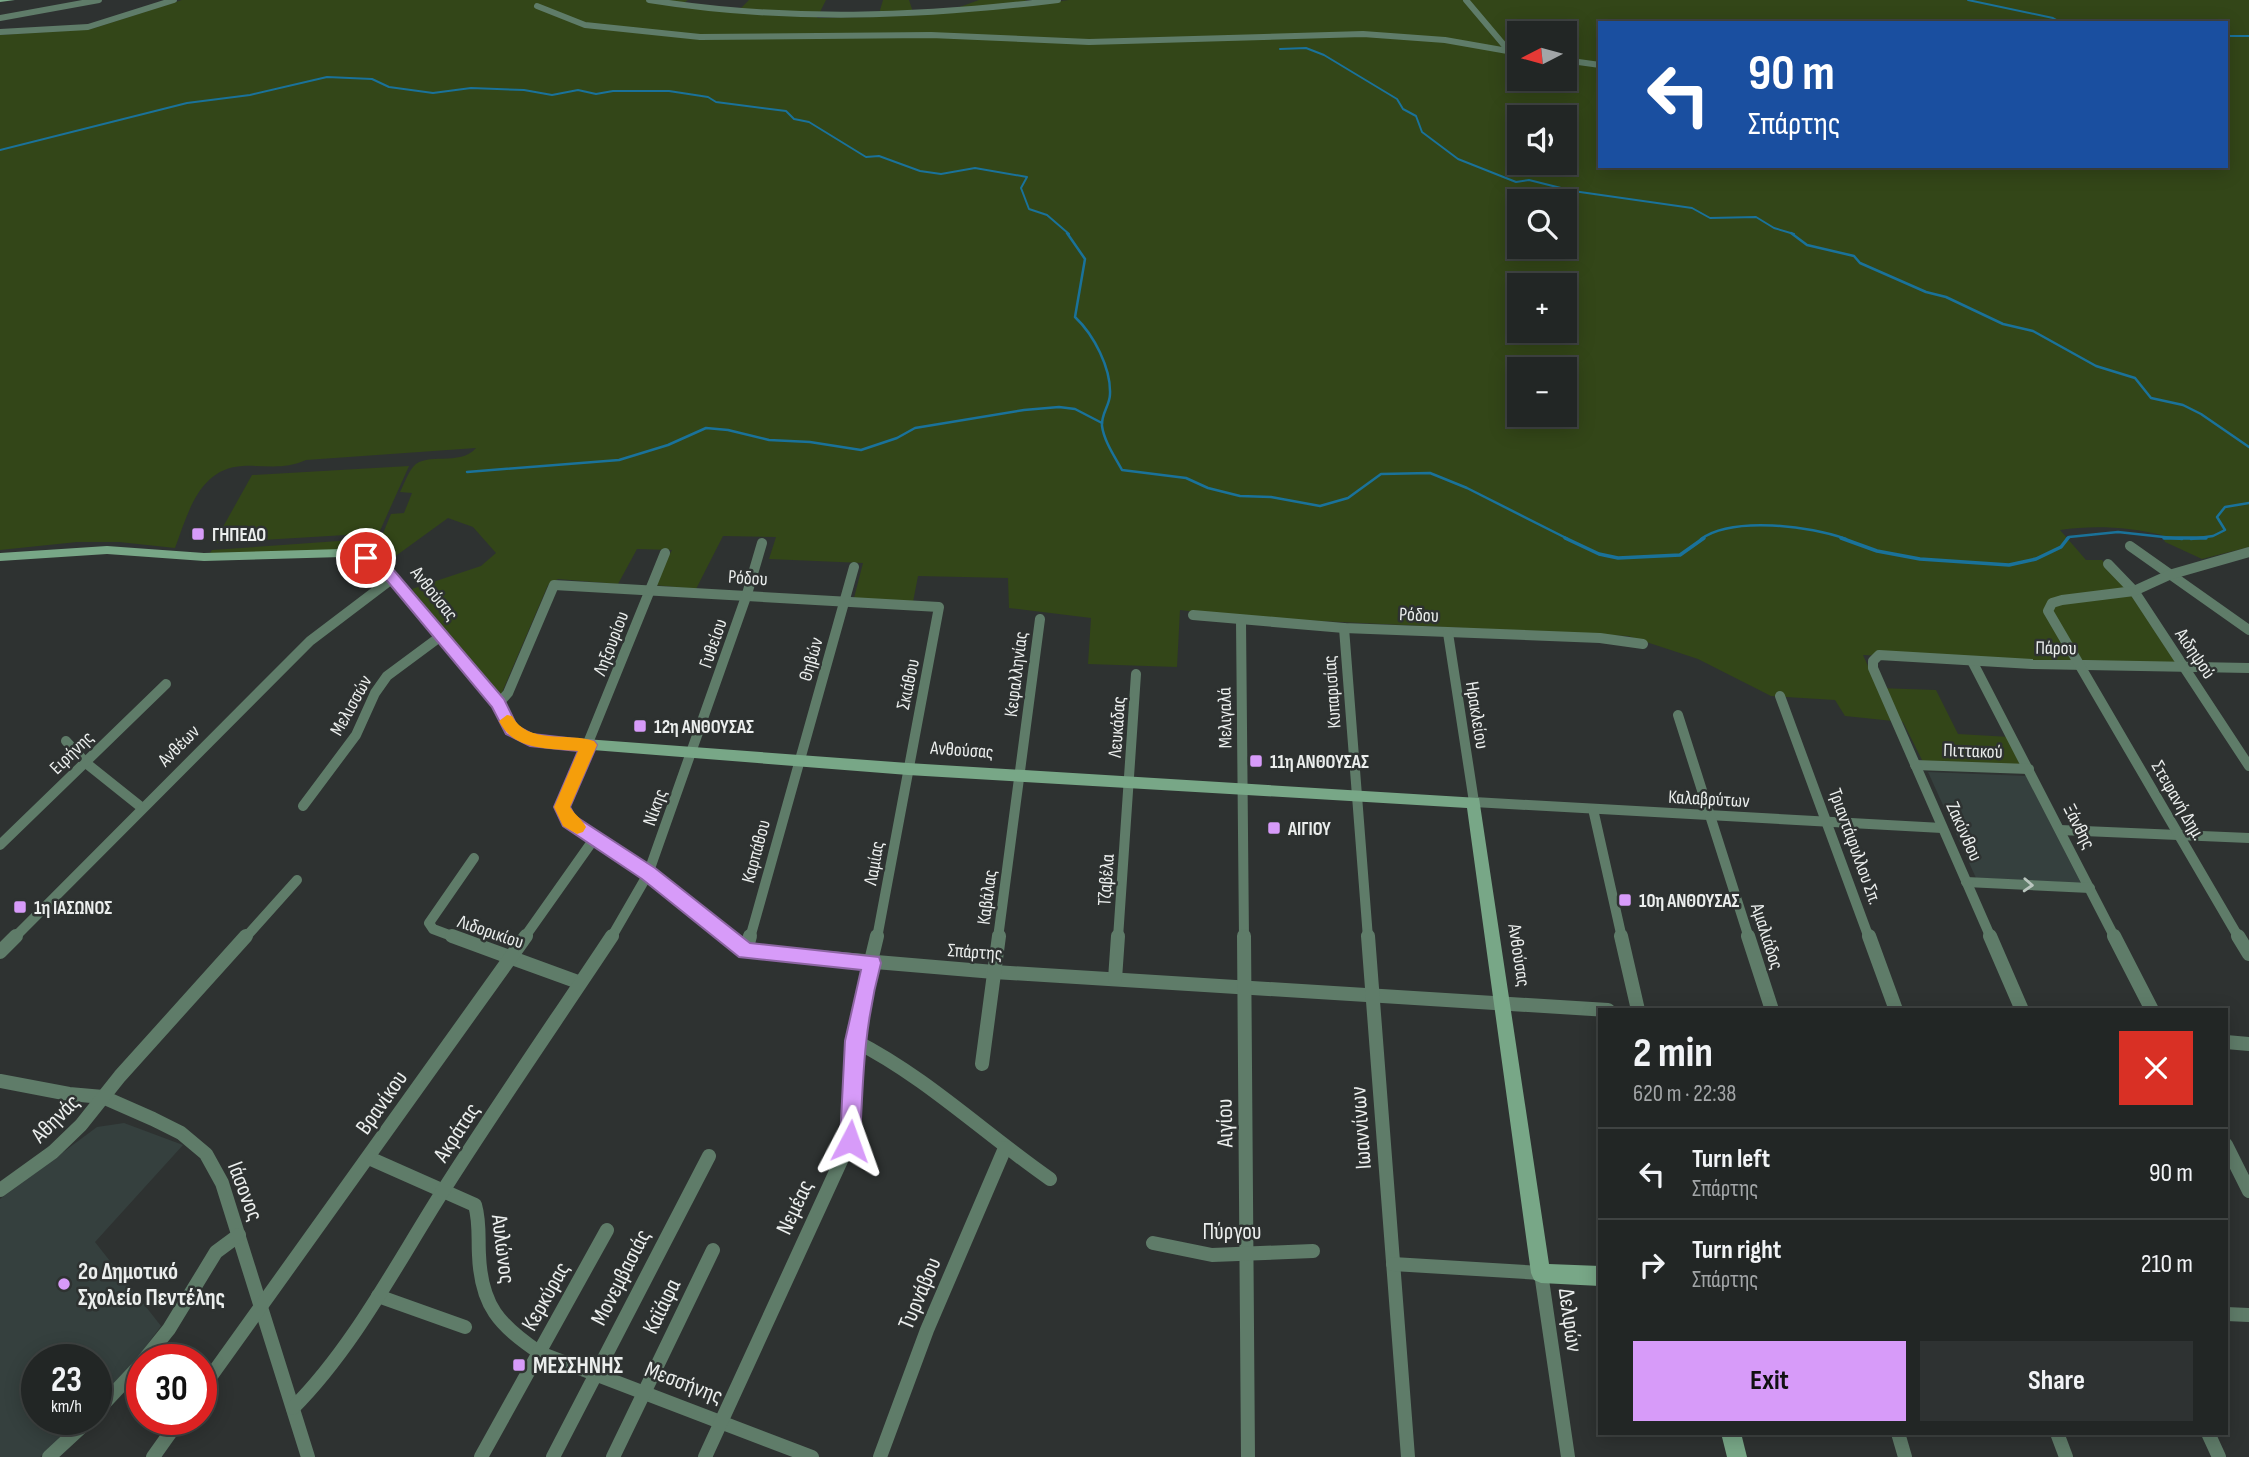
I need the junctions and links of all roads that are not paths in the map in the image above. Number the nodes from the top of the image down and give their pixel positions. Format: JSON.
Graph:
{"nodes":[{"id":1,"x":0,"y":0,"type":"edge"},
{"id":2,"x":11,"y":0,"type":"edge"},
{"id":3,"x":99,"y":0,"type":"edge"},
{"id":4,"x":174,"y":0,"type":"edge"},
{"id":5,"x":649,"y":0,"type":"edge"},
{"id":6,"x":976,"y":0,"type":"edge"},
{"id":7,"x":1058,"y":0,"type":"edge"},
{"id":8,"x":1466,"y":0,"type":"edge"},
{"id":9,"x":537,"y":6,"type":"dead end"},
{"id":10,"x":954,"y":10,"type":"junction"},
{"id":11,"x":0,"y":18,"type":"edge"},
{"id":12,"x":0,"y":33,"type":"edge"},
{"id":13,"x":1507,"y":49,"type":"edge"},
{"id":14,"x":1507,"y":51,"type":"edge"},
{"id":15,"x":1577,"y":62,"type":"edge"},
{"id":16,"x":1598,"y":65,"type":"edge"},
{"id":17,"x":762,"y":543,"type":"dead end"},
{"id":18,"x":2130,"y":546,"type":"dead end"},
{"id":19,"x":2249,"y":552,"type":"edge"},
{"id":20,"x":665,"y":553,"type":"dead end"},
{"id":21,"x":0,"y":557,"type":"edge"},
{"id":22,"x":2109,"y":564,"type":"dead end"},
{"id":23,"x":854,"y":567,"type":"dead end"},
{"id":24,"x":2169,"y":575,"type":"junction"},
{"id":25,"x":393,"y":578,"type":"junction"},
{"id":26,"x":650,"y":589,"type":"junction"},
{"id":27,"x":2134,"y":591,"type":"junction"},
{"id":28,"x":747,"y":594,"type":"junction"},
{"id":29,"x":844,"y":603,"type":"junction"},
{"id":30,"x":940,"y":607,"type":"joint"},
{"id":31,"x":1193,"y":615,"type":"dead end"},
{"id":32,"x":1040,"y":618,"type":"dead end"},
{"id":33,"x":1241,"y":621,"type":"junction"},
{"id":34,"x":2246,"y":624,"type":"edge"},
{"id":35,"x":1344,"y":628,"type":"junction"},
{"id":36,"x":1448,"y":633,"type":"junction"},
{"id":37,"x":440,"y":636,"type":"junction"},
{"id":38,"x":1643,"y":644,"type":"dead end"},
{"id":39,"x":1972,"y":661,"type":"junction"},
{"id":40,"x":2080,"y":664,"type":"junction"},
{"id":41,"x":2184,"y":667,"type":"junction"},
{"id":42,"x":1872,"y":668,"type":"joint"},
{"id":43,"x":2249,"y":668,"type":"edge"},
{"id":44,"x":1136,"y":674,"type":"dead end"},
{"id":45,"x":166,"y":684,"type":"dead end"},
{"id":46,"x":1780,"y":696,"type":"dead end"},
{"id":47,"x":498,"y":704,"type":"junction"},
{"id":48,"x":1678,"y":715,"type":"dead end"},
{"id":49,"x":66,"y":741,"type":"dead end"},
{"id":50,"x":589,"y":745,"type":"junction"},
{"id":51,"x":693,"y":752,"type":"junction"},
{"id":52,"x":799,"y":760,"type":"junction"},
{"id":53,"x":86,"y":762,"type":"junction"},
{"id":54,"x":1915,"y":765,"type":"junction"},
{"id":55,"x":2249,"y":766,"type":"edge"},
{"id":56,"x":908,"y":769,"type":"junction"},
{"id":57,"x":2029,"y":769,"type":"junction"},
{"id":58,"x":1020,"y":776,"type":"junction"},
{"id":59,"x":1130,"y":783,"type":"junction"},
{"id":60,"x":1242,"y":789,"type":"junction"},
{"id":61,"x":1356,"y":796,"type":"junction"},
{"id":62,"x":1474,"y":802,"type":"junction"},
{"id":63,"x":303,"y":806,"type":"dead end"},
{"id":64,"x":141,"y":807,"type":"junction"},
{"id":65,"x":1593,"y":809,"type":"junction"},
{"id":66,"x":1709,"y":815,"type":"junction"},
{"id":67,"x":1828,"y":823,"type":"junction"},
{"id":68,"x":1942,"y":828,"type":"junction"},
{"id":69,"x":2060,"y":830,"type":"junction"},
{"id":70,"x":2179,"y":835,"type":"junction"},
{"id":71,"x":2249,"y":838,"type":"edge"},
{"id":72,"x":594,"y":839,"type":"junction"},
{"id":73,"x":0,"y":845,"type":"edge"},
{"id":74,"x":474,"y":858,"type":"dead end"},
{"id":75,"x":648,"y":874,"type":"junction"},
{"id":76,"x":297,"y":880,"type":"dead end"},
{"id":77,"x":1966,"y":882,"type":"junction"},
{"id":78,"x":2090,"y":888,"type":"junction"},
{"id":79,"x":746,"y":951,"type":"junction"},
{"id":80,"x":0,"y":952,"type":"edge"},
{"id":81,"x":2249,"y":954,"type":"edge"},
{"id":82,"x":512,"y":956,"type":"junction"},
{"id":83,"x":872,"y":963,"type":"junction"},
{"id":84,"x":995,"y":972,"type":"junction"},
{"id":85,"x":1115,"y":979,"type":"junction"},
{"id":86,"x":578,"y":982,"type":"junction"},
{"id":87,"x":1244,"y":987,"type":"junction"},
{"id":88,"x":1373,"y":995,"type":"junction"},
{"id":89,"x":1504,"y":1004,"type":"junction"},
{"id":90,"x":1638,"y":1008,"type":"edge"},
{"id":91,"x":1771,"y":1008,"type":"edge"},
{"id":92,"x":1895,"y":1008,"type":"edge"},
{"id":93,"x":2021,"y":1008,"type":"edge"},
{"id":94,"x":2151,"y":1008,"type":"edge"},
{"id":95,"x":1598,"y":1009,"type":"edge"},
{"id":96,"x":855,"y":1041,"type":"junction"},
{"id":97,"x":2228,"y":1042,"type":"edge"},
{"id":98,"x":2249,"y":1044,"type":"edge"},
{"id":99,"x":982,"y":1064,"type":"dead end"},
{"id":100,"x":0,"y":1081,"type":"edge"},
{"id":101,"x":103,"y":1097,"type":"junction"},
{"id":102,"x":1005,"y":1149,"type":"junction"},
{"id":103,"x":2228,"y":1149,"type":"edge"},
{"id":104,"x":709,"y":1156,"type":"dead end"},
{"id":105,"x":369,"y":1158,"type":"junction"},
{"id":106,"x":1050,"y":1179,"type":"dead end"},
{"id":107,"x":0,"y":1190,"type":"edge"},
{"id":108,"x":443,"y":1191,"type":"junction"},
{"id":109,"x":2249,"y":1191,"type":"edge"},
{"id":110,"x":607,"y":1230,"type":"dead end"},
{"id":111,"x":239,"y":1235,"type":"junction"},
{"id":112,"x":1153,"y":1243,"type":"dead end"},
{"id":113,"x":713,"y":1250,"type":"dead end"},
{"id":114,"x":1313,"y":1251,"type":"dead end"},
{"id":115,"x":1246,"y":1256,"type":"junction"},
{"id":116,"x":1393,"y":1264,"type":"junction"},
{"id":117,"x":1541,"y":1273,"type":"junction"},
{"id":118,"x":1598,"y":1276,"type":"edge"},
{"id":119,"x":378,"y":1296,"type":"junction"},
{"id":120,"x":261,"y":1306,"type":"junction"},
{"id":121,"x":2228,"y":1314,"type":"edge"},
{"id":122,"x":2249,"y":1315,"type":"edge"},
{"id":123,"x":465,"y":1327,"type":"dead end"},
{"id":124,"x":157,"y":1344,"type":"edge"},
{"id":125,"x":540,"y":1353,"type":"junction"},
{"id":126,"x":217,"y":1368,"type":"edge"},
{"id":127,"x":596,"y":1374,"type":"junction"},
{"id":128,"x":126,"y":1379,"type":"edge"},
{"id":129,"x":645,"y":1392,"type":"junction"},
{"id":130,"x":112,"y":1395,"type":"edge"},
{"id":131,"x":293,"y":1408,"type":"junction"},
{"id":132,"x":721,"y":1420,"type":"junction"},
{"id":133,"x":72,"y":1435,"type":"edge"},
{"id":134,"x":169,"y":1435,"type":"edge"},
{"id":135,"x":1732,"y":1435,"type":"edge"},
{"id":136,"x":1899,"y":1435,"type":"edge"},
{"id":137,"x":2058,"y":1435,"type":"edge"},
{"id":138,"x":2209,"y":1435,"type":"edge"},
{"id":139,"x":48,"y":1457,"type":"edge"},
{"id":140,"x":153,"y":1457,"type":"edge"},
{"id":141,"x":308,"y":1457,"type":"edge"},
{"id":142,"x":481,"y":1457,"type":"edge"},
{"id":143,"x":553,"y":1457,"type":"edge"},
{"id":144,"x":613,"y":1457,"type":"edge"},
{"id":145,"x":705,"y":1457,"type":"edge"},
{"id":146,"x":810,"y":1457,"type":"edge"},
{"id":147,"x":880,"y":1457,"type":"edge"},
{"id":148,"x":1248,"y":1457,"type":"edge"},
{"id":149,"x":1408,"y":1457,"type":"edge"},
{"id":150,"x":1568,"y":1457,"type":"edge"},
{"id":151,"x":1737,"y":1457,"type":"edge"},
{"id":152,"x":1905,"y":1457,"type":"edge"},
{"id":153,"x":2066,"y":1457,"type":"edge"},
{"id":154,"x":2219,"y":1457,"type":"edge"}],
"edges":[{"from":1,"to":2,"type":"street"},
{"from":3,"to":11,"type":"street"},
{"from":4,"to":12,"type":"street"},
{"from":5,"to":10,"type":"street"},
{"from":6,"to":10,"type":"street"},
{"from":7,"to":10,"type":"street"},
{"from":8,"to":13,"type":"street"},
{"from":9,"to":14,"type":"street"},
{"from":15,"to":16,"type":"street"},
{"from":17,"to":28,"type":"street","name":"Γυθείου"},
{"from":18,"to":24,"type":"street"},
{"from":19,"to":24,"type":"street"},
{"from":20,"to":26,"type":"street","name":"Ληξουρίου"},
{"from":21,"to":25,"type":"street","name":"Ανθούσας"},
{"from":22,"to":27,"type":"street","name":"Αιδηψού"},
{"from":23,"to":29,"type":"street","name":"Θηβών"},
{"from":24,"to":27,"type":"street"},
{"from":24,"to":34,"type":"street"},
{"from":25,"to":37,"type":"street","name":"Ανθούσας"},
{"from":25,"to":64,"type":"street","name":"Ανθέων"},
{"from":26,"to":28,"type":"street","name":"Ρόδου"},
{"from":26,"to":47,"type":"street","name":"Ρόδου"},
{"from":26,"to":50,"type":"street","name":"Ληξουρίου"},
{"from":27,"to":40,"type":"street","name":"Στεφανή Δημ."},
{"from":27,"to":41,"type":"street","name":"Αιδηψού"},
{"from":28,"to":29,"type":"street","name":"Ρόδου"},
{"from":28,"to":51,"type":"street","name":"Γυθείου"},
{"from":29,"to":30,"type":"street","name":"Ρόδου"},
{"from":29,"to":52,"type":"street","name":"Θηβών"},
{"from":30,"to":56,"type":"street","name":"Σκιάθου"},
{"from":31,"to":33,"type":"street","name":"Ρόδου"},
{"from":32,"to":58,"type":"street","name":"Κεφαλληνίας"},
{"from":33,"to":35,"type":"street","name":"Ρόδου"},
{"from":33,"to":60,"type":"street","name":"Μελιγαλά"},
{"from":35,"to":36,"type":"street","name":"Ρόδου"},
{"from":35,"to":61,"type":"street","name":"Κυπαρισίας"},
{"from":36,"to":38,"type":"street","name":"Ρόδου"},
{"from":36,"to":62,"type":"street","name":"Ηρακλείου"},
{"from":37,"to":47,"type":"street","name":"Ανθούσας"},
{"from":37,"to":63,"type":"street","name":"Μελισσών"},
{"from":39,"to":40,"type":"street","name":"Πάρου"},
{"from":39,"to":42,"type":"street","name":"Πάρου"},
{"from":39,"to":57,"type":"street","name":"Ξάνθης"},
{"from":40,"to":41,"type":"street","name":"Πάρου"},
{"from":40,"to":70,"type":"street","name":"Στεφανή Δημ."},
{"from":41,"to":43,"type":"street","name":"Πάρου"},
{"from":41,"to":55,"type":"street","name":"Αιδηψού"},
{"from":42,"to":54,"type":"street","name":"Ζακύνθου"},
{"from":44,"to":59,"type":"street","name":"Λευκάδας"},
{"from":45,"to":53,"type":"street","name":"Ειρήνης"},
{"from":46,"to":67,"type":"street","name":"Τριαντάφυλλου Σπ."},
{"from":47,"to":50,"type":"street","name":"Ανθούσας"},
{"from":48,"to":66,"type":"street","name":"Αμαλιάδος"},
{"from":49,"to":53,"type":"street"},
{"from":50,"to":51,"type":"street","name":"Ανθούσας"},
{"from":50,"to":72,"type":"street"},
{"from":51,"to":52,"type":"street","name":"Ανθούσας"},
{"from":51,"to":75,"type":"street","name":"Νίκης"},
{"from":52,"to":56,"type":"street","name":"Ανθούσας"},
{"from":52,"to":79,"type":"street","name":"Καρπάθου"},
{"from":53,"to":64,"type":"street"},
{"from":53,"to":73,"type":"street","name":"Ειρήνης"},
{"from":54,"to":57,"type":"street","name":"Πιττακού"},
{"from":54,"to":68,"type":"street","name":"Ζακύνθου"},
{"from":56,"to":58,"type":"street","name":"Ανθούσας"},
{"from":56,"to":83,"type":"street","name":"Λαμίας"},
{"from":57,"to":69,"type":"street","name":"Ξάνθης"},
{"from":58,"to":59,"type":"street","name":"Ανθούσας"},
{"from":58,"to":84,"type":"street","name":"Καβάλας"},
{"from":59,"to":60,"type":"street","name":"Ανθούσας"},
{"from":59,"to":85,"type":"street","name":"Τζαβέλα"},
{"from":60,"to":61,"type":"street","name":"Ανθούσας"},
{"from":60,"to":87,"type":"street","name":"Αιγίου"},
{"from":61,"to":62,"type":"street","name":"Ανθούσας"},
{"from":61,"to":88,"type":"street","name":"Ιωαννίνων"},
{"from":62,"to":65,"type":"street","name":"Καλαβρύτων"},
{"from":62,"to":89,"type":"street","name":"Ανθούσας"},
{"from":64,"to":80,"type":"street","name":"Ανθέων"},
{"from":65,"to":66,"type":"street","name":"Καλαβρύτων"},
{"from":65,"to":90,"type":"street"},
{"from":66,"to":67,"type":"street","name":"Καλαβρύτων"},
{"from":66,"to":91,"type":"street","name":"Αμαλιάδος"},
{"from":67,"to":68,"type":"street","name":"Καλαβρύτων"},
{"from":67,"to":92,"type":"street","name":"Τριαντάφυλλου Σπ."},
{"from":68,"to":77,"type":"street","name":"Ζακύνθου"},
{"from":69,"to":70,"type":"street"},
{"from":69,"to":78,"type":"street","name":"Ξάνθης"},
{"from":70,"to":71,"type":"street"},
{"from":70,"to":81,"type":"street","name":"Στεφανή Δημ."},
{"from":72,"to":75,"type":"street"},
{"from":72,"to":82,"type":"street","name":"Βρανίκου"},
{"from":74,"to":82,"type":"street","name":"Λιδορικίου"},
{"from":75,"to":79,"type":"street"},
{"from":75,"to":86,"type":"street","name":"Ακράτας"},
{"from":76,"to":101,"type":"street","name":"Αθηνάς"},
{"from":77,"to":78,"type":"street","one_way":true},
{"from":77,"to":93,"type":"street","name":"Ζακύνθου"},
{"from":78,"to":94,"type":"street","name":"Ξάνθης"},
{"from":79,"to":83,"type":"street","name":"Σπάρτης"},
{"from":82,"to":86,"type":"street","name":"Λιδορικίου"},
{"from":82,"to":105,"type":"street","name":"Βρανίκου"},
{"from":83,"to":84,"type":"street","name":"Σπάρτης"},
{"from":83,"to":96,"type":"street","name":"Νεμέας"},
{"from":84,"to":85,"type":"street","name":"Σπάρτης"},
{"from":84,"to":99,"type":"street","name":"Καβάλας"},
{"from":85,"to":87,"type":"street","name":"Σπάρτης"},
{"from":86,"to":108,"type":"street","name":"Ακράτας"},
{"from":87,"to":88,"type":"street","name":"Σπάρτης"},
{"from":87,"to":115,"type":"street","name":"Αιγίου"},
{"from":88,"to":89,"type":"street","name":"Σπάρτης"},
{"from":88,"to":116,"type":"street","name":"Ιωαννίνων"},
{"from":89,"to":95,"type":"street","name":"Σπάρτης"},
{"from":89,"to":117,"type":"street","name":"Ανθούσας"},
{"from":96,"to":102,"type":"street"},
{"from":96,"to":132,"type":"street","name":"Νεμέας"},
{"from":97,"to":98,"type":"street"},
{"from":100,"to":101,"type":"street","name":"Ιάσονος"},
{"from":101,"to":107,"type":"street","name":"Αθηνάς"},
{"from":101,"to":111,"type":"street","name":"Ιάσονος"},
{"from":102,"to":106,"type":"street"},
{"from":102,"to":147,"type":"street","name":"Τυρνάβου"},
{"from":103,"to":109,"type":"street"},
{"from":104,"to":127,"type":"street","name":"Μονεμβασιάς"},
{"from":105,"to":108,"type":"street"},
{"from":105,"to":120,"type":"street","name":"Βρανίκου"},
{"from":108,"to":119,"type":"street","name":"Ακράτας"},
{"from":108,"to":125,"type":"street","name":"Αυλώνος"},
{"from":110,"to":125,"type":"street","name":"Κερκύρας"},
{"from":111,"to":120,"type":"street","name":"Ιάσονος"},
{"from":111,"to":124,"type":"street"},
{"from":112,"to":115,"type":"street","name":"Πύργου"},
{"from":113,"to":129,"type":"street","name":"Καϊάφα"},
{"from":114,"to":115,"type":"street","name":"Πύργου"},
{"from":115,"to":148,"type":"street","name":"Αιγίου"},
{"from":116,"to":117,"type":"street"},
{"from":116,"to":149,"type":"street","name":"Ιωαννίνων"},
{"from":117,"to":118,"type":"street"},
{"from":117,"to":150,"type":"street","name":"Δελφών"},
{"from":119,"to":123,"type":"street"},
{"from":119,"to":131,"type":"street","name":"Ακράτας"},
{"from":120,"to":126,"type":"street","name":"Βρανίκου"},
{"from":120,"to":131,"type":"street","name":"Ιάσονος"},
{"from":121,"to":122,"type":"street"},
{"from":125,"to":127,"type":"street","name":"Μεσσήνης"},
{"from":125,"to":142,"type":"street","name":"Κερκύρας"},
{"from":127,"to":129,"type":"street","name":"Μεσσήνης"},
{"from":127,"to":143,"type":"street","name":"Μονεμβασιάς"},
{"from":128,"to":130,"type":"street"},
{"from":129,"to":132,"type":"street","name":"Μεσσήνης"},
{"from":129,"to":144,"type":"street","name":"Καϊάφα"},
{"from":131,"to":141,"type":"street","name":"Ιάσονος"},
{"from":132,"to":145,"type":"street","name":"Νεμέας"},
{"from":132,"to":146,"type":"street","name":"Μεσσήνης"},
{"from":133,"to":139,"type":"street"},
{"from":134,"to":140,"type":"street"},
{"from":135,"to":151,"type":"street"},
{"from":136,"to":152,"type":"street"},
{"from":137,"to":153,"type":"street"},
{"from":138,"to":154,"type":"street"}]}
